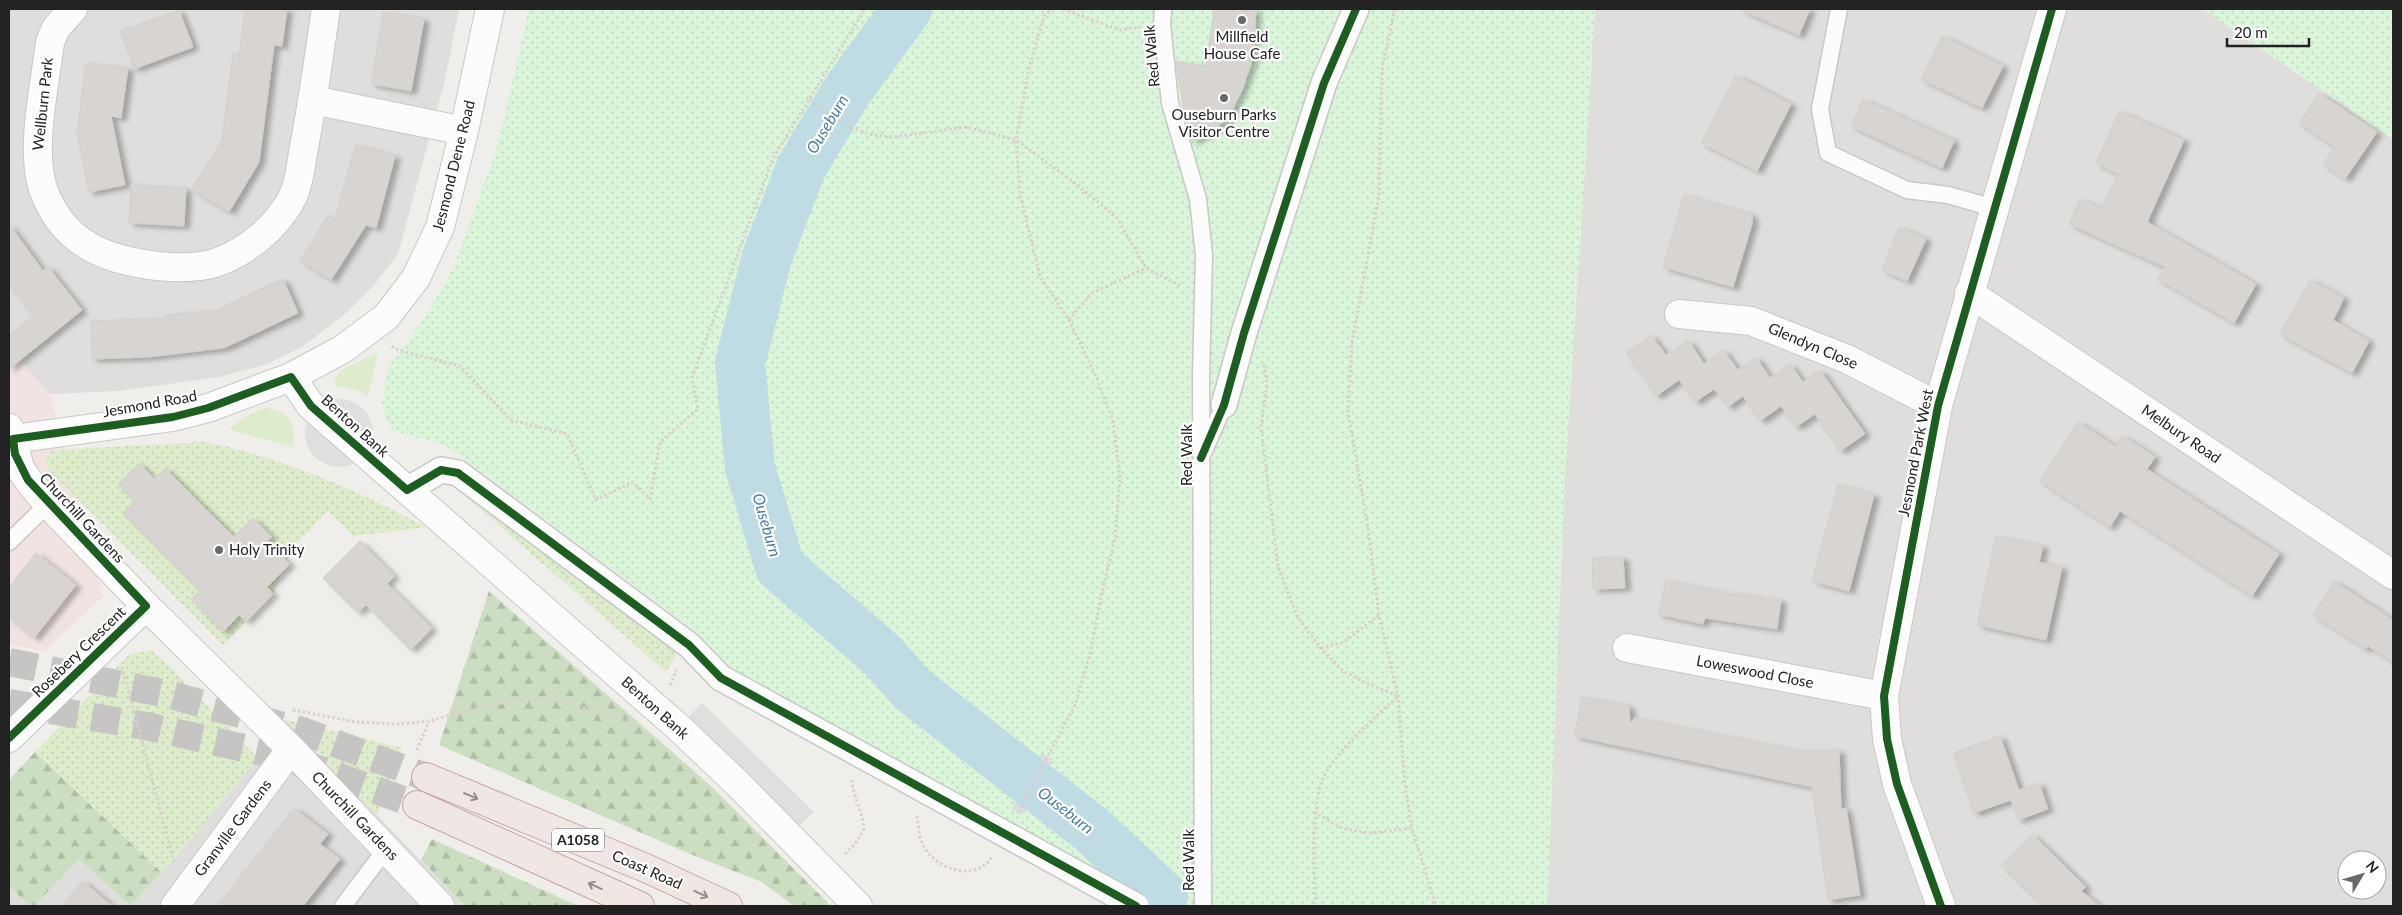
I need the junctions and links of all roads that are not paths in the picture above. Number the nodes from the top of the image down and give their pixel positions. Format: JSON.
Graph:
{"nodes":[{"id":1,"x":73,"y":9,"type":"edge"},
{"id":2,"x":326,"y":9,"type":"edge"},
{"id":3,"x":490,"y":9,"type":"edge"},
{"id":4,"x":1356,"y":9,"type":"edge"},
{"id":5,"x":1839,"y":9,"type":"edge"},
{"id":6,"x":2052,"y":9,"type":"edge"},
{"id":7,"x":1163,"y":16,"type":"edge"},
{"id":8,"x":313,"y":100,"type":"junction"},
{"id":9,"x":464,"y":131,"type":"junction"},
{"id":10,"x":1994,"y":208,"type":"junction"},
{"id":11,"x":1970,"y":293,"type":"junction"},
{"id":12,"x":1679,"y":314,"type":"dead end"},
{"id":13,"x":291,"y":377,"type":"junction"},
{"id":14,"x":1224,"y":405,"type":"joint"},
{"id":15,"x":1938,"y":406,"type":"junction"},
{"id":16,"x":10,"y":435,"type":"edge"},
{"id":17,"x":1201,"y":458,"type":"junction"},
{"id":18,"x":407,"y":490,"type":"junction"},
{"id":19,"x":48,"y":504,"type":"junction"},
{"id":20,"x":9,"y":542,"type":"edge"},
{"id":21,"x":2393,"y":576,"type":"edge"},
{"id":22,"x":146,"y":606,"type":"junction"},
{"id":23,"x":1627,"y":648,"type":"dead end"},
{"id":24,"x":1884,"y":696,"type":"junction"},
{"id":25,"x":9,"y":738,"type":"edge"},
{"id":26,"x":291,"y":749,"type":"junction"},
{"id":27,"x":426,"y":777,"type":"tunnel mouth"},
{"id":28,"x":417,"y":806,"type":"tunnel mouth"},
{"id":29,"x":386,"y":849,"type":"junction"},
{"id":30,"x":179,"y":901,"type":"edge"},
{"id":31,"x":343,"y":906,"type":"edge"},
{"id":32,"x":440,"y":906,"type":"edge"},
{"id":33,"x":640,"y":906,"type":"edge"},
{"id":34,"x":728,"y":906,"type":"edge"},
{"id":35,"x":858,"y":906,"type":"edge"},
{"id":36,"x":1136,"y":906,"type":"edge"},
{"id":37,"x":1203,"y":906,"type":"edge"},
{"id":38,"x":1941,"y":906,"type":"edge"}],
"edges":[{"from":1,"to":8,"type":"street","name":"Wellburn Park"},
{"from":2,"to":8,"type":"street","name":"Wellburn Park"},
{"from":3,"to":9,"type":"street","name":"Jesmond Dene Road"},
{"from":4,"to":14,"type":"street"},
{"from":5,"to":10,"type":"lane"},
{"from":6,"to":10,"type":"street","name":"Jesmond Park West"},
{"from":7,"to":17,"type":"lane","name":"Red Walk"},
{"from":8,"to":9,"type":"street"},
{"from":9,"to":13,"type":"street","name":"Jesmond Dene Road"},
{"from":10,"to":11,"type":"street","name":"Jesmond Park West"},
{"from":11,"to":15,"type":"street","name":"Jesmond Park West"},
{"from":11,"to":21,"type":"street","name":"Melbury Road"},
{"from":12,"to":15,"type":"street","name":"Glendyn Close"},
{"from":13,"to":16,"type":"street","name":"Jesmond Road"},
{"from":13,"to":18,"type":"street","name":"Benton Bank"},
{"from":14,"to":17,"type":"lane"},
{"from":15,"to":24,"type":"street","name":"Jesmond Park West"},
{"from":16,"to":19,"type":"street","name":"Churchill Gardens"},
{"from":17,"to":37,"type":"lane","name":"Red Walk"},
{"from":18,"to":35,"type":"street","name":"Benton Bank"},
{"from":18,"to":36,"type":"street","bridge":true},
{"from":19,"to":20,"type":"lane"},
{"from":19,"to":22,"type":"street","name":"Churchill Gardens"},
{"from":22,"to":25,"type":"street","name":"Rosebery Crescent"},
{"from":22,"to":26,"type":"street","name":"Churchill Gardens"},
{"from":23,"to":24,"type":"street","name":"Loweswood Close"},
{"from":24,"to":38,"type":"street","name":"Jesmond Park West"},
{"from":26,"to":29,"type":"street","name":"Churchill Gardens"},
{"from":26,"to":30,"type":"street","name":"Granville Gardens"},
{"from":27,"to":34,"type":"highway","name":"Coast Road","number":"A1058","one_way":true},
{"from":33,"to":28,"type":"highway","number":"A1058","one_way":true},
{"from":29,"to":31,"type":"lane"},
{"from":29,"to":32,"type":"street","name":"Churchill Gardens"}]}
